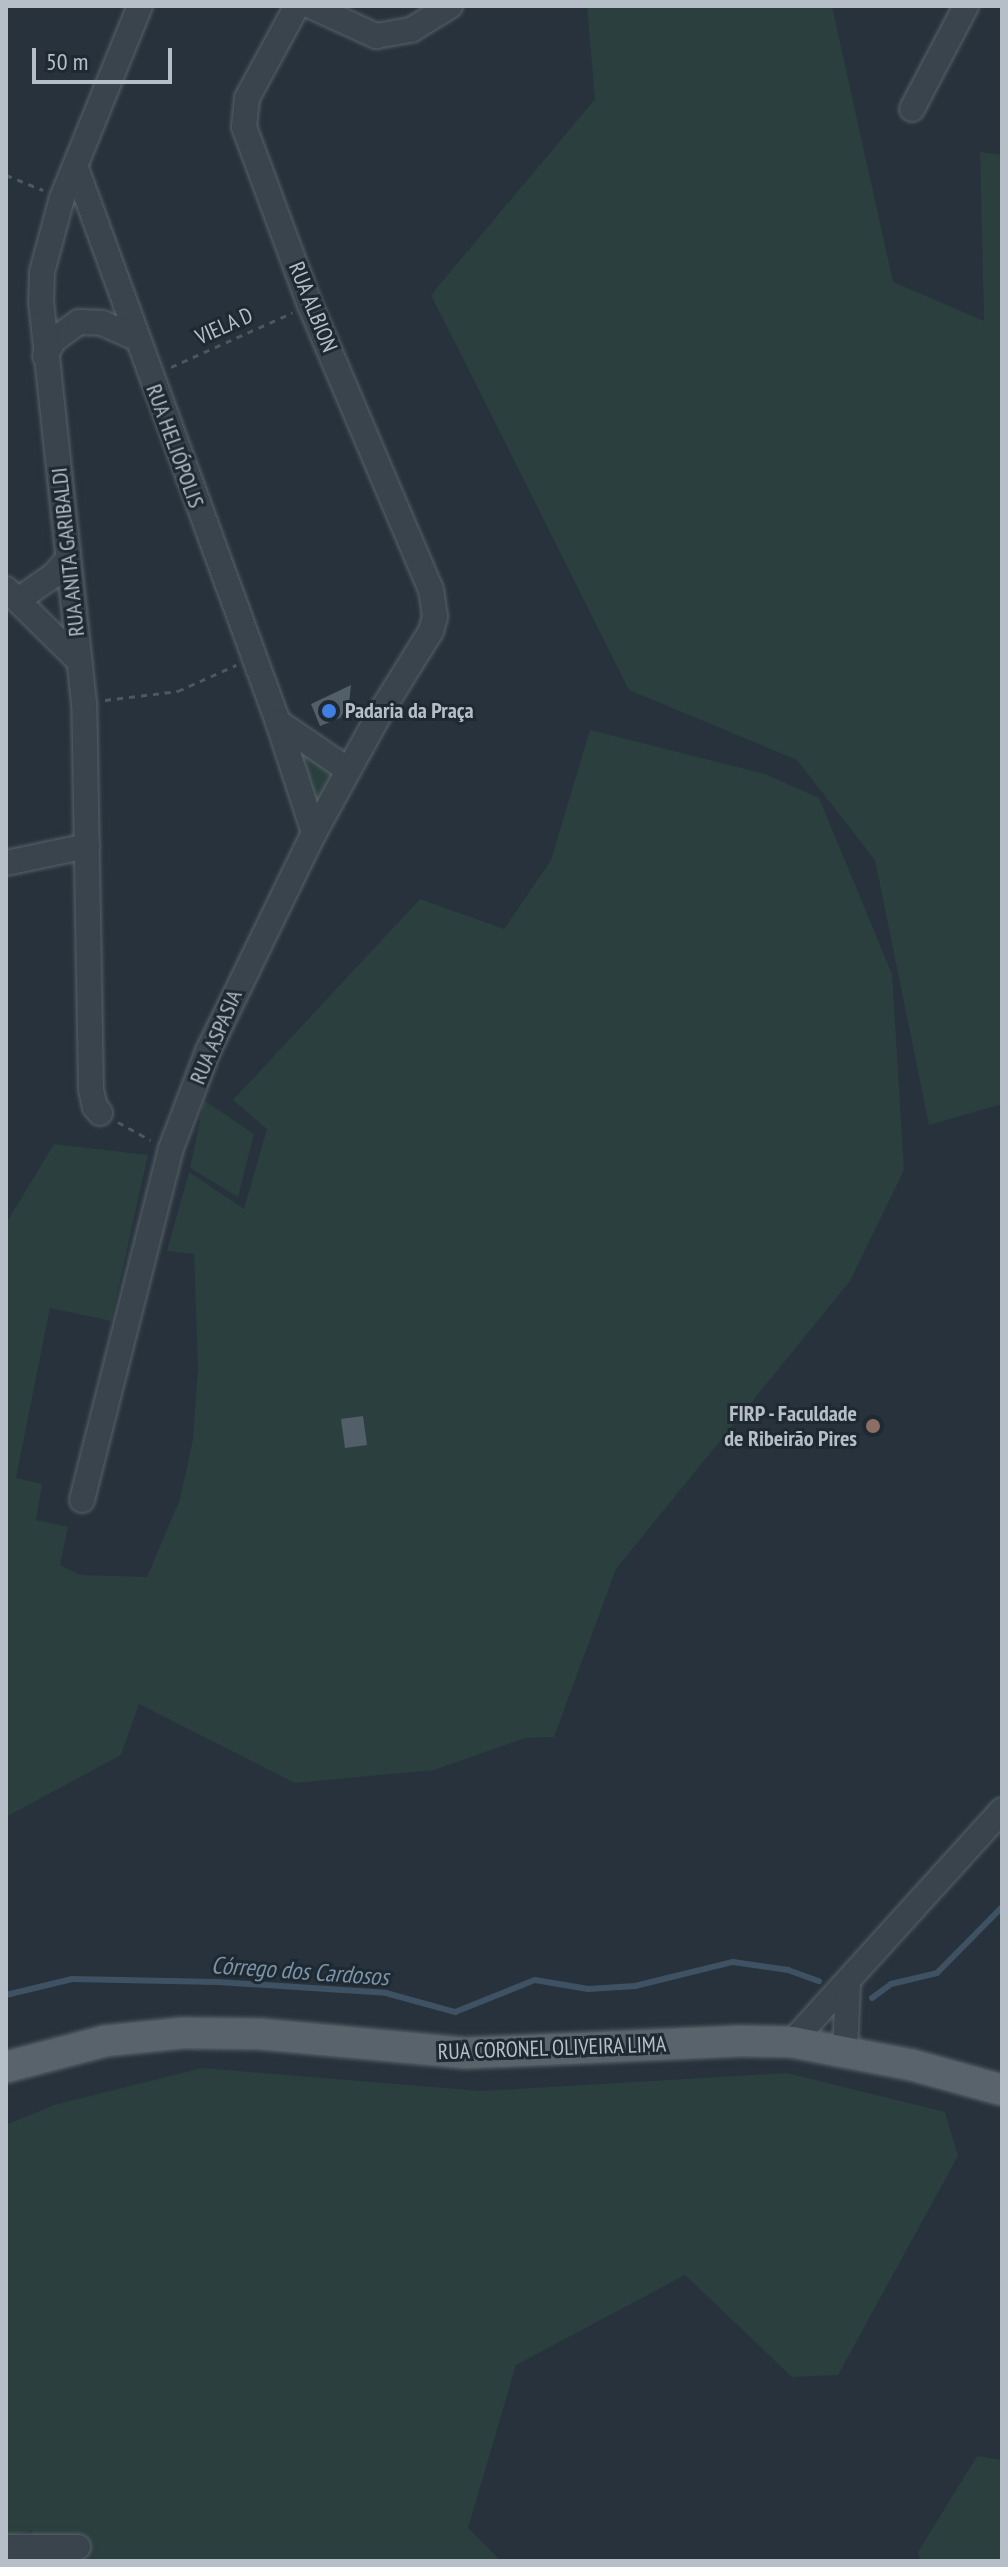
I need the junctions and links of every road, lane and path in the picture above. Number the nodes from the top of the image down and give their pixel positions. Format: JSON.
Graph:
{"nodes":[{"id":1,"x":140,"y":6,"type":"edge"},
{"id":2,"x":297,"y":6,"type":"edge"},
{"id":3,"x":311,"y":6,"type":"edge"},
{"id":4,"x":450,"y":6,"type":"edge"},
{"id":5,"x":966,"y":6,"type":"edge"},
{"id":6,"x":912,"y":109,"type":"dead end"},
{"id":7,"x":76,"y":168,"type":"junction"},
{"id":8,"x":6,"y":175,"type":"edge"},
{"id":9,"x":62,"y":198,"type":"junction"},
{"id":10,"x":310,"y":305,"type":"junction"},
{"id":11,"x":136,"y":338,"type":"junction"},
{"id":12,"x":45,"y":356,"type":"junction"},
{"id":13,"x":150,"y":377,"type":"junction"},
{"id":14,"x":68,"y":559,"type":"junction"},
{"id":15,"x":12,"y":594,"type":"edge"},
{"id":16,"x":435,"y":609,"type":"joint"},
{"id":17,"x":254,"y":657,"type":"junction"},
{"id":18,"x":79,"y":661,"type":"junction"},
{"id":19,"x":84,"y":703,"type":"junction"},
{"id":20,"x":278,"y":722,"type":"junction"},
{"id":21,"x":348,"y":770,"type":"junction"},
{"id":22,"x":314,"y":833,"type":"junction"},
{"id":23,"x":87,"y":846,"type":"junction"},
{"id":24,"x":6,"y":863,"type":"edge"},
{"id":25,"x":100,"y":1113,"type":"joint"},
{"id":26,"x":170,"y":1151,"type":"junction"},
{"id":27,"x":82,"y":1500,"type":"dead end"},
{"id":28,"x":1002,"y":1810,"type":"edge"},
{"id":29,"x":842,"y":1994,"type":"junction"},
{"id":30,"x":792,"y":2042,"type":"junction"},
{"id":31,"x":845,"y":2054,"type":"junction"},
{"id":32,"x":6,"y":2067,"type":"edge"},
{"id":33,"x":1002,"y":2090,"type":"edge"},
{"id":34,"x":6,"y":2547,"type":"edge"},
{"id":35,"x":78,"y":2547,"type":"dead end"}],
"edges":[{"from":1,"to":7,"type":"street","name":"RUA ANITA GARIBALDI"},
{"from":2,"to":10,"type":"street","name":"RUA ALBION"},
{"from":3,"to":4,"type":"street"},
{"from":5,"to":6,"type":"street"},
{"from":7,"to":9,"type":"street","name":"RUA ANITA GARIBALDI"},
{"from":7,"to":11,"type":"street","name":"RUA HELIÓPOLIS"},
{"from":8,"to":9,"type":"path"},
{"from":9,"to":12,"type":"street","name":"RUA ANITA GARIBALDI"},
{"from":10,"to":13,"type":"path","name":"VIELA D"},
{"from":10,"to":16,"type":"street","name":"RUA ALBION"},
{"from":11,"to":12,"type":"street"},
{"from":11,"to":13,"type":"street","name":"RUA HELIÓPOLIS"},
{"from":12,"to":14,"type":"street","name":"RUA ANITA GARIBALDI"},
{"from":13,"to":17,"type":"street","name":"RUA HELIÓPOLIS"},
{"from":14,"to":15,"type":"street"},
{"from":14,"to":18,"type":"street","name":"RUA ANITA GARIBALDI"},
{"from":15,"to":18,"type":"street"},
{"from":16,"to":21,"type":"street","name":"RUA ASPASIA"},
{"from":17,"to":19,"type":"path"},
{"from":17,"to":20,"type":"street","name":"RUA HELIÓPOLIS"},
{"from":18,"to":19,"type":"street","name":"RUA ANITA GARIBALDI"},
{"from":19,"to":23,"type":"street","name":"RUA ANITA GARIBALDI"},
{"from":20,"to":21,"type":"street"},
{"from":20,"to":22,"type":"street","name":"RUA HELIÓPOLIS"},
{"from":21,"to":22,"type":"street","name":"RUA ASPASIA"},
{"from":22,"to":26,"type":"street","name":"RUA ASPASIA"},
{"from":23,"to":24,"type":"street"},
{"from":23,"to":25,"type":"street","name":"RUA ANITA GARIBALDI"},
{"from":25,"to":26,"type":"path"},
{"from":26,"to":27,"type":"street","name":"RUA ASPASIA"},
{"from":28,"to":29,"type":"street"},
{"from":29,"to":30,"type":"street"},
{"from":29,"to":31,"type":"street"},
{"from":30,"to":31,"type":"main road","name":"RUA CORONEL OLIVEIRA LIMA"},
{"from":30,"to":32,"type":"main road","name":"RUA CORONEL OLIVEIRA LIMA"},
{"from":31,"to":33,"type":"main road","name":"RUA CORONEL OLIVEIRA LIMA"},
{"from":34,"to":35,"type":"street"}]}
